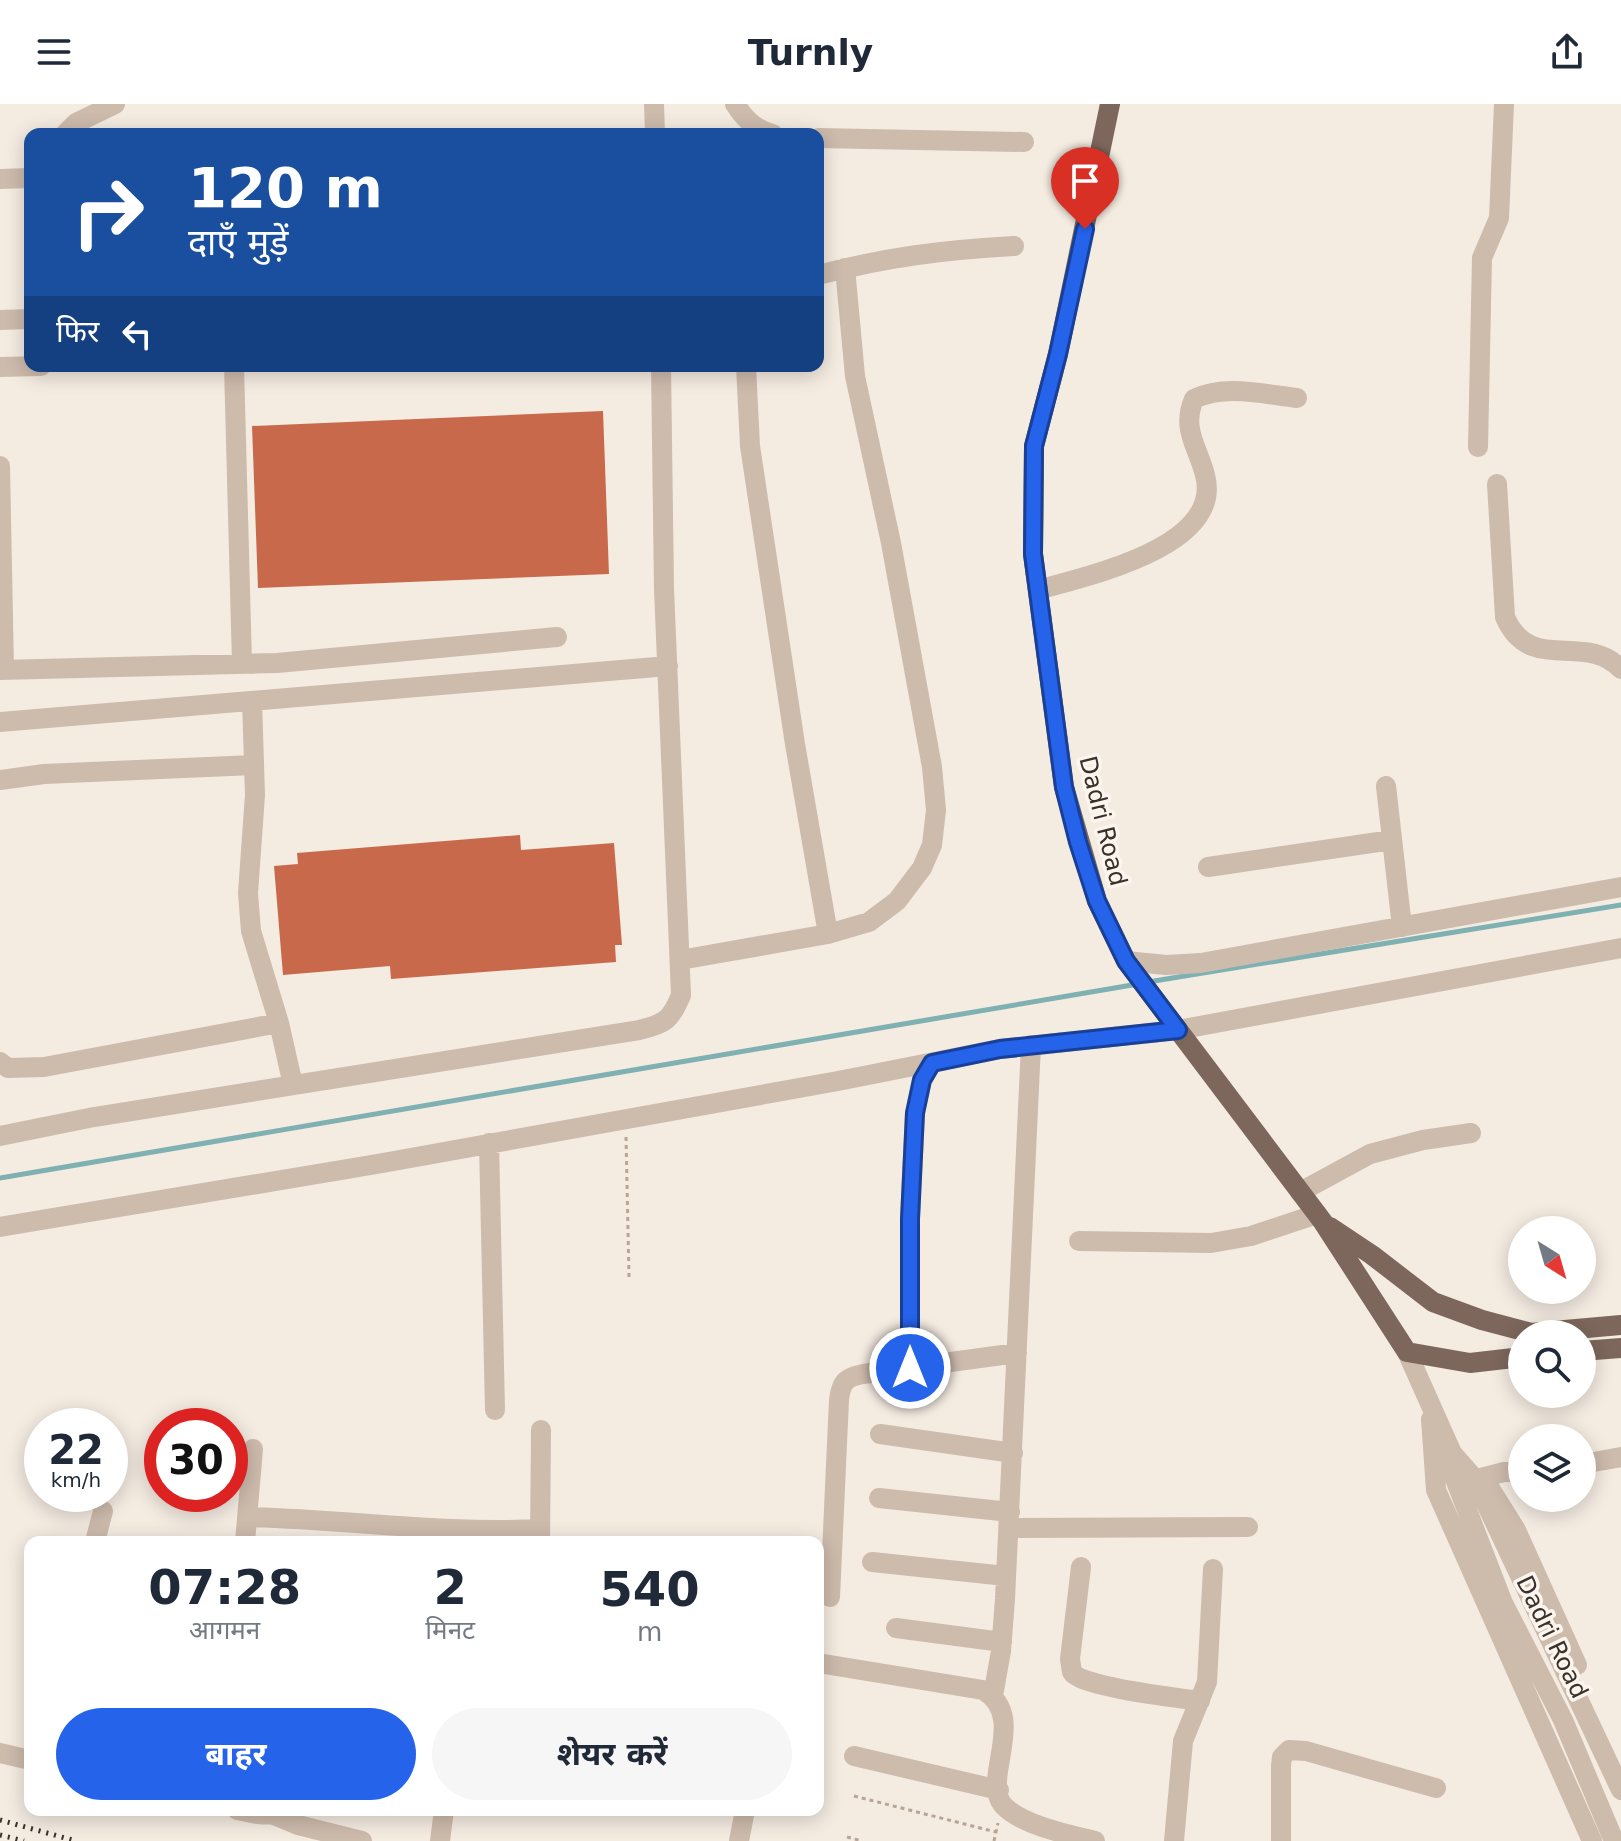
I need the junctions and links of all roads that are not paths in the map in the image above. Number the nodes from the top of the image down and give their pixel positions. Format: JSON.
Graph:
{"nodes":[{"id":1,"x":115,"y":104,"type":"edge"},
{"id":2,"x":654,"y":104,"type":"edge"},
{"id":3,"x":735,"y":104,"type":"edge"},
{"id":4,"x":1110,"y":104,"type":"edge"},
{"id":5,"x":1504,"y":104,"type":"edge"},
{"id":6,"x":71,"y":128,"type":"edge"},
{"id":7,"x":655,"y":128,"type":"edge"},
{"id":8,"x":758,"y":128,"type":"edge"},
{"id":9,"x":824,"y":138,"type":"edge"},
{"id":10,"x":1024,"y":142,"type":"dead end"},
{"id":11,"x":24,"y":178,"type":"edge"},
{"id":12,"x":0,"y":179,"type":"edge"},
{"id":13,"x":1014,"y":246,"type":"dead end"},
{"id":14,"x":845,"y":268,"type":"junction"},
{"id":15,"x":824,"y":273,"type":"edge"},
{"id":16,"x":24,"y":319,"type":"edge"},
{"id":17,"x":0,"y":320,"type":"edge"},
{"id":18,"x":24,"y":366,"type":"edge"},
{"id":19,"x":0,"y":367,"type":"edge"},
{"id":20,"x":234,"y":372,"type":"edge"},
{"id":21,"x":661,"y":372,"type":"edge"},
{"id":22,"x":746,"y":372,"type":"edge"},
{"id":23,"x":1297,"y":398,"type":"dead end"},
{"id":24,"x":1478,"y":447,"type":"dead end"},
{"id":25,"x":0,"y":466,"type":"edge"},
{"id":26,"x":1497,"y":484,"type":"dead end"},
{"id":27,"x":1038,"y":590,"type":"junction"},
{"id":28,"x":557,"y":637,"type":"dead end"},
{"id":29,"x":242,"y":664,"type":"junction"},
{"id":30,"x":668,"y":666,"type":"junction"},
{"id":31,"x":1621,"y":669,"type":"edge"},
{"id":32,"x":2,"y":670,"type":"edge"},
{"id":33,"x":252,"y":701,"type":"junction"},
{"id":34,"x":0,"y":722,"type":"edge"},
{"id":35,"x":254,"y":765,"type":"junction"},
{"id":36,"x":0,"y":780,"type":"edge"},
{"id":37,"x":1386,"y":786,"type":"dead end"},
{"id":38,"x":1392,"y":840,"type":"junction"},
{"id":39,"x":1208,"y":867,"type":"dead end"},
{"id":40,"x":1621,"y":887,"type":"edge"},
{"id":41,"x":1402,"y":927,"type":"junction"},
{"id":42,"x":828,"y":934,"type":"junction"},
{"id":43,"x":1621,"y":948,"type":"edge"},
{"id":44,"x":680,"y":960,"type":"junction"},
{"id":45,"x":1126,"y":961,"type":"junction"},
{"id":46,"x":279,"y":1023,"type":"junction"},
{"id":47,"x":1175,"y":1026,"type":"junction"},
{"id":48,"x":1031,"y":1045,"type":"junction"},
{"id":49,"x":0,"y":1062,"type":"edge"},
{"id":50,"x":932,"y":1063,"type":"junction"},
{"id":51,"x":293,"y":1085,"type":"junction"},
{"id":52,"x":1471,"y":1133,"type":"dead end"},
{"id":53,"x":0,"y":1136,"type":"edge"},
{"id":54,"x":489,"y":1143,"type":"junction"},
{"id":55,"x":1300,"y":1192,"type":"junction"},
{"id":56,"x":1320,"y":1218,"type":"junction"},
{"id":57,"x":0,"y":1227,"type":"edge"},
{"id":58,"x":1079,"y":1241,"type":"dead end"},
{"id":59,"x":1621,"y":1325,"type":"edge"},
{"id":60,"x":1621,"y":1348,"type":"edge"},
{"id":61,"x":1596,"y":1350,"type":"edge"},
{"id":62,"x":1407,"y":1352,"type":"junction"},
{"id":63,"x":1017,"y":1353,"type":"junction"},
{"id":64,"x":1508,"y":1359,"type":"edge"},
{"id":65,"x":910,"y":1368,"type":"junction"},
{"id":66,"x":1430,"y":1406,"type":"junction"},
{"id":67,"x":495,"y":1410,"type":"dead end"},
{"id":68,"x":541,"y":1430,"type":"dead end"},
{"id":69,"x":1442,"y":1432,"type":"junction"},
{"id":70,"x":880,"y":1434,"type":"dead end"},
{"id":71,"x":253,"y":1449,"type":"dead end"},
{"id":72,"x":1013,"y":1453,"type":"junction"},
{"id":73,"x":1452,"y":1453,"type":"junction"},
{"id":74,"x":1621,"y":1457,"type":"edge"},
{"id":75,"x":1596,"y":1461,"type":"edge"},
{"id":76,"x":1508,"y":1472,"type":"edge"},
{"id":77,"x":1481,"y":1478,"type":"junction"},
{"id":78,"x":879,"y":1498,"type":"dead end"},
{"id":79,"x":103,"y":1512,"type":"edge"},
{"id":80,"x":247,"y":1517,"type":"junction"},
{"id":81,"x":1009,"y":1520,"type":"junction"},
{"id":82,"x":1248,"y":1527,"type":"dead end"},
{"id":83,"x":97,"y":1536,"type":"edge"},
{"id":84,"x":245,"y":1536,"type":"edge"},
{"id":85,"x":540,"y":1536,"type":"edge"},
{"id":86,"x":872,"y":1562,"type":"dead end"},
{"id":87,"x":1081,"y":1567,"type":"dead end"},
{"id":88,"x":1213,"y":1569,"type":"dead end"},
{"id":89,"x":1006,"y":1576,"type":"junction"},
{"id":90,"x":830,"y":1597,"type":"dead end"},
{"id":91,"x":896,"y":1628,"type":"dead end"},
{"id":92,"x":1002,"y":1642,"type":"junction"},
{"id":93,"x":824,"y":1664,"type":"edge"},
{"id":94,"x":993,"y":1696,"type":"junction"},
{"id":95,"x":1200,"y":1701,"type":"junction"},
{"id":96,"x":0,"y":1753,"type":"edge"},
{"id":97,"x":854,"y":1756,"type":"dead end"},
{"id":98,"x":24,"y":1759,"type":"edge"},
{"id":99,"x":1621,"y":1766,"type":"edge"},
{"id":100,"x":1436,"y":1788,"type":"dead end"},
{"id":101,"x":999,"y":1790,"type":"junction"},
{"id":102,"x":1621,"y":1790,"type":"edge"},
{"id":103,"x":284,"y":1816,"type":"edge"},
{"id":104,"x":443,"y":1816,"type":"edge"},
{"id":105,"x":744,"y":1816,"type":"edge"},
{"id":106,"x":362,"y":1841,"type":"edge"},
{"id":107,"x":440,"y":1841,"type":"edge"},
{"id":108,"x":739,"y":1841,"type":"edge"},
{"id":109,"x":1095,"y":1841,"type":"edge"},
{"id":110,"x":1174,"y":1841,"type":"edge"},
{"id":111,"x":1281,"y":1841,"type":"edge"},
{"id":112,"x":1592,"y":1841,"type":"edge"},
{"id":113,"x":1614,"y":1841,"type":"edge"}],
"edges":[{"from":1,"to":6,"type":"street"},
{"from":2,"to":7,"type":"street"},
{"from":3,"to":8,"type":"street"},
{"from":4,"to":27,"type":"main road","name":"Dadri Road"},
{"from":5,"to":24,"type":"street"},
{"from":9,"to":10,"type":"street"},
{"from":11,"to":12,"type":"street"},
{"from":13,"to":14,"type":"street"},
{"from":14,"to":15,"type":"street"},
{"from":14,"to":42,"type":"street"},
{"from":16,"to":17,"type":"street"},
{"from":18,"to":19,"type":"street"},
{"from":20,"to":29,"type":"street"},
{"from":21,"to":30,"type":"street"},
{"from":22,"to":42,"type":"street"},
{"from":23,"to":27,"type":"street"},
{"from":25,"to":32,"type":"street"},
{"from":26,"to":31,"type":"street"},
{"from":27,"to":45,"type":"main road","name":"Dadri Road"},
{"from":28,"to":29,"type":"street"},
{"from":29,"to":32,"type":"street"},
{"from":30,"to":33,"type":"street"},
{"from":30,"to":44,"type":"street"},
{"from":33,"to":34,"type":"street"},
{"from":33,"to":35,"type":"street"},
{"from":35,"to":36,"type":"street"},
{"from":35,"to":46,"type":"street"},
{"from":37,"to":38,"type":"street"},
{"from":38,"to":39,"type":"street"},
{"from":38,"to":41,"type":"street"},
{"from":40,"to":41,"type":"street"},
{"from":41,"to":45,"type":"street"},
{"from":42,"to":44,"type":"street"},
{"from":43,"to":47,"type":"street"},
{"from":44,"to":51,"type":"street"},
{"from":45,"to":47,"type":"main road","name":"Dadri Road"},
{"from":46,"to":49,"type":"street"},
{"from":46,"to":51,"type":"street"},
{"from":47,"to":48,"type":"street"},
{"from":47,"to":55,"type":"main road","name":"Dadri Road"},
{"from":48,"to":50,"type":"street"},
{"from":48,"to":63,"type":"street"},
{"from":50,"to":54,"type":"street"},
{"from":50,"to":65,"type":"street"},
{"from":51,"to":53,"type":"street"},
{"from":52,"to":55,"type":"street"},
{"from":54,"to":57,"type":"street"},
{"from":54,"to":67,"type":"street"},
{"from":55,"to":56,"type":"main road","name":"Dadri Road"},
{"from":56,"to":58,"type":"street"},
{"from":56,"to":59,"type":"main road"},
{"from":56,"to":62,"type":"main road","name":"Dadri Road"},
{"from":60,"to":61,"type":"main road"},
{"from":62,"to":64,"type":"main road"},
{"from":62,"to":66,"type":"street","name":"Dadri Road"},
{"from":63,"to":65,"type":"street"},
{"from":63,"to":72,"type":"street"},
{"from":65,"to":90,"type":"street"},
{"from":66,"to":69,"type":"street","name":"Dadri Road"},
{"from":66,"to":112,"type":"street"},
{"from":68,"to":85,"type":"street"},
{"from":69,"to":73,"type":"street","name":"Dadri Road"},
{"from":69,"to":77,"type":"street"},
{"from":70,"to":72,"type":"street"},
{"from":71,"to":80,"type":"street"},
{"from":72,"to":81,"type":"street"},
{"from":73,"to":102,"type":"street","name":"Dadri Road"},
{"from":73,"to":113,"type":"street","name":"Dadri Road"},
{"from":74,"to":75,"type":"street"},
{"from":76,"to":77,"type":"street"},
{"from":77,"to":99,"type":"street"},
{"from":78,"to":81,"type":"street"},
{"from":79,"to":83,"type":"street"},
{"from":80,"to":84,"type":"street"},
{"from":80,"to":85,"type":"street"},
{"from":81,"to":82,"type":"street"},
{"from":81,"to":89,"type":"street"},
{"from":86,"to":89,"type":"street"},
{"from":87,"to":95,"type":"street"},
{"from":88,"to":95,"type":"street"},
{"from":89,"to":92,"type":"street"},
{"from":91,"to":92,"type":"street"},
{"from":92,"to":94,"type":"street"},
{"from":93,"to":94,"type":"street"},
{"from":94,"to":101,"type":"street"},
{"from":95,"to":110,"type":"street"},
{"from":96,"to":98,"type":"street"},
{"from":97,"to":101,"type":"street"},
{"from":100,"to":111,"type":"street"},
{"from":101,"to":109,"type":"street"},
{"from":103,"to":106,"type":"street"},
{"from":104,"to":107,"type":"street"},
{"from":105,"to":108,"type":"street"}]}
